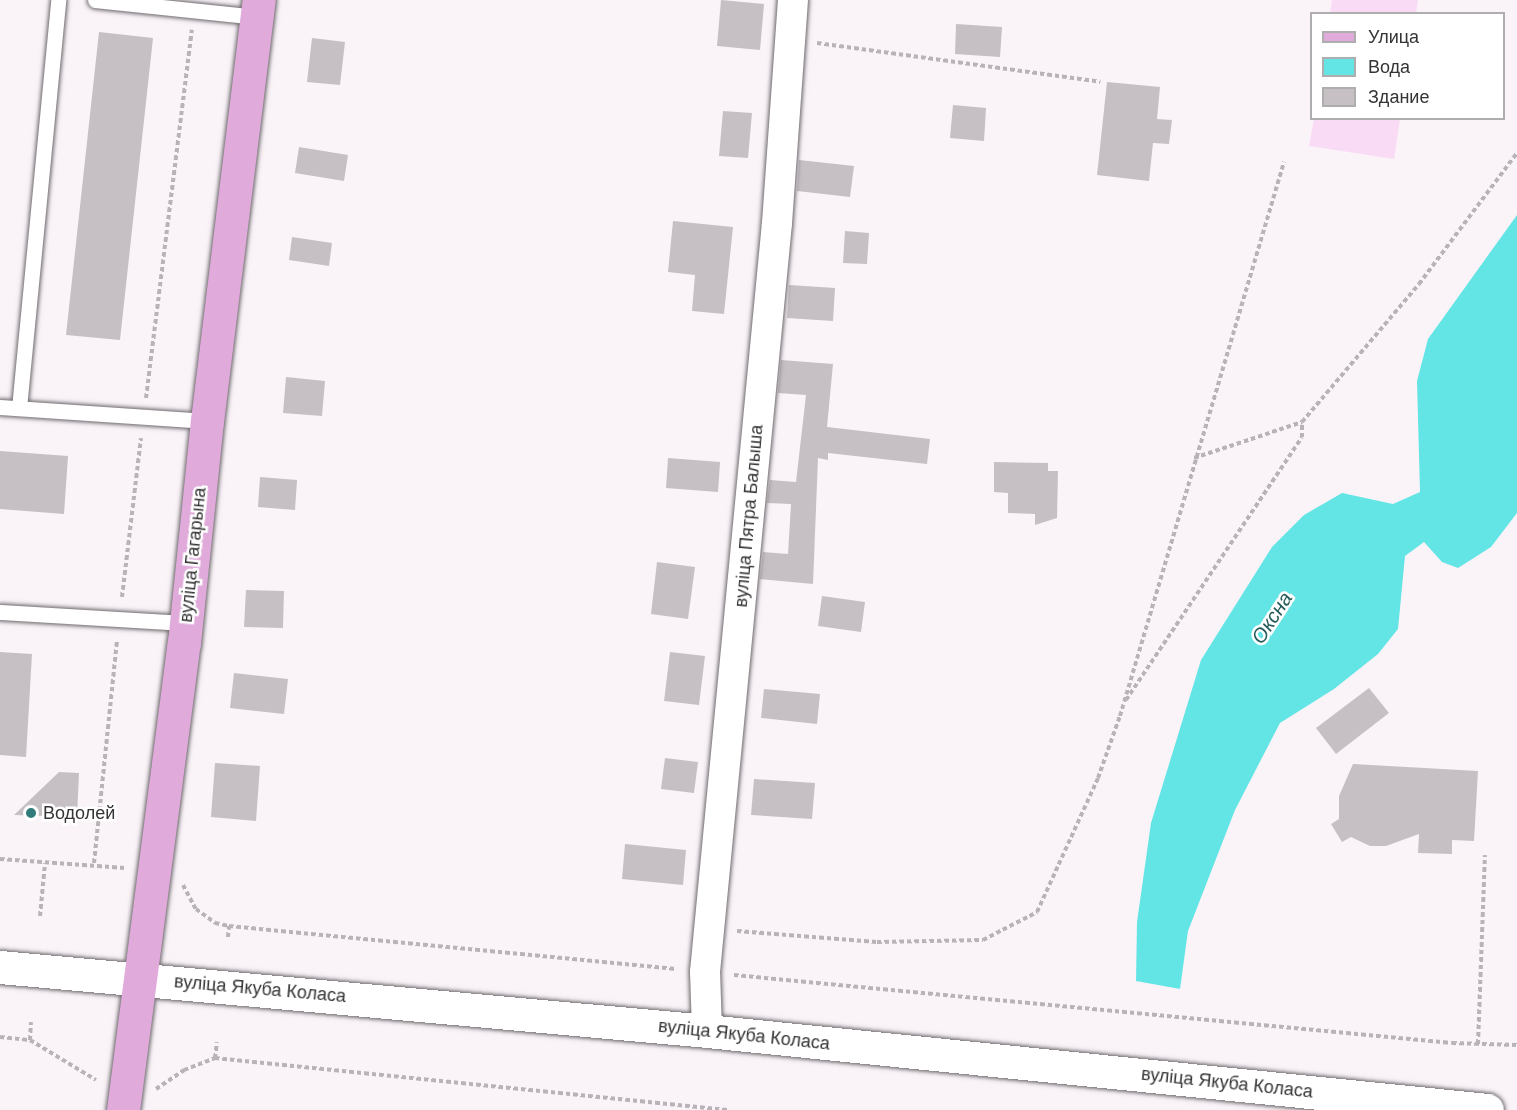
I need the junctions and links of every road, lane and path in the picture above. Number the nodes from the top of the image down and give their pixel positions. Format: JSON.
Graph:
{"nodes":[{"id":1,"x":58,"y":0,"type":"edge"},
{"id":2,"x":95,"y":0,"type":"edge"},
{"id":3,"x":793,"y":0,"type":"edge"},
{"id":4,"x":258,"y":9,"type":"edge"},
{"id":5,"x":790,"y":39,"type":"junction"},
{"id":6,"x":1100,"y":82,"type":"dead end"},
{"id":7,"x":1517,"y":153,"type":"edge"},
{"id":8,"x":1284,"y":162,"type":"dead end"},
{"id":9,"x":0,"y":407,"type":"edge"},
{"id":10,"x":19,"y":408,"type":"junction"},
{"id":11,"x":207,"y":421,"type":"junction"},
{"id":12,"x":1302,"y":422,"type":"junction"},
{"id":13,"x":1196,"y":458,"type":"junction"},
{"id":14,"x":0,"y":612,"type":"edge"},
{"id":15,"x":186,"y":623,"type":"junction"},
{"id":16,"x":1123,"y":705,"type":"junction"},
{"id":17,"x":1485,"y":855,"type":"dead end"},
{"id":18,"x":0,"y":859,"type":"edge"},
{"id":19,"x":45,"y":863,"type":"junction"},
{"id":20,"x":155,"y":872,"type":"junction"},
{"id":21,"x":40,"y":916,"type":"dead end"},
{"id":22,"x":229,"y":926,"type":"junction"},
{"id":23,"x":710,"y":929,"type":"junction"},
{"id":24,"x":228,"y":937,"type":"dead end"},
{"id":25,"x":0,"y":967,"type":"edge"},
{"id":26,"x":705,"y":972,"type":"junction"},
{"id":27,"x":142,"y":978,"type":"junction"},
{"id":28,"x":31,"y":1022,"type":"dead end"},
{"id":29,"x":707,"y":1031,"type":"junction"},
{"id":30,"x":0,"y":1037,"type":"edge"},
{"id":31,"x":30,"y":1040,"type":"junction"},
{"id":32,"x":217,"y":1042,"type":"dead end"},
{"id":33,"x":1478,"y":1044,"type":"junction"},
{"id":34,"x":1517,"y":1045,"type":"edge"},
{"id":35,"x":215,"y":1058,"type":"junction"},
{"id":36,"x":125,"y":1099,"type":"edge"},
{"id":37,"x":727,"y":1110,"type":"edge"},
{"id":38,"x":1487,"y":1110,"type":"edge"}],
"edges":[{"from":1,"to":10,"type":"lane"},
{"from":2,"to":4,"type":"lane"},
{"from":3,"to":5,"type":"street","name":"вуліца Пятра Балыша"},
{"from":4,"to":11,"type":"main road","name":"вуліца Гагарына"},
{"from":5,"to":6,"type":"path"},
{"from":5,"to":23,"type":"street","name":"вуліца Пятра Балыша"},
{"from":7,"to":12,"type":"path"},
{"from":8,"to":13,"type":"path"},
{"from":9,"to":10,"type":"lane"},
{"from":10,"to":11,"type":"lane"},
{"from":11,"to":15,"type":"main road","name":"вуліца Гагарына"},
{"from":12,"to":13,"type":"path"},
{"from":12,"to":16,"type":"path"},
{"from":13,"to":16,"type":"path"},
{"from":14,"to":15,"type":"lane"},
{"from":15,"to":20,"type":"main road","name":"вуліца Гагарына"},
{"from":16,"to":23,"type":"path"},
{"from":17,"to":33,"type":"path"},
{"from":18,"to":19,"type":"path"},
{"from":19,"to":20,"type":"path"},
{"from":19,"to":21,"type":"path"},
{"from":20,"to":22,"type":"path"},
{"from":20,"to":27,"type":"main road","name":"вуліца Гагарына"},
{"from":22,"to":24,"type":"path"},
{"from":22,"to":26,"type":"path"},
{"from":23,"to":26,"type":"street","name":"вуліца Пятра Балыша"},
{"from":25,"to":27,"type":"main road","name":"вуліца Якуба Коласа"},
{"from":26,"to":29,"type":"street","name":"вуліца Пятра Балыша"},
{"from":26,"to":33,"type":"path"},
{"from":27,"to":29,"type":"main road","name":"вуліца Якуба Коласа"},
{"from":27,"to":36,"type":"main road","name":"вуліца Гагарына"},
{"from":28,"to":31,"type":"path"},
{"from":29,"to":38,"type":"main road","name":"вуліца Якуба Коласа"},
{"from":30,"to":31,"type":"path"},
{"from":31,"to":36,"type":"path"},
{"from":32,"to":35,"type":"path"},
{"from":33,"to":34,"type":"path"},
{"from":35,"to":36,"type":"path"},
{"from":35,"to":37,"type":"path"}]}
